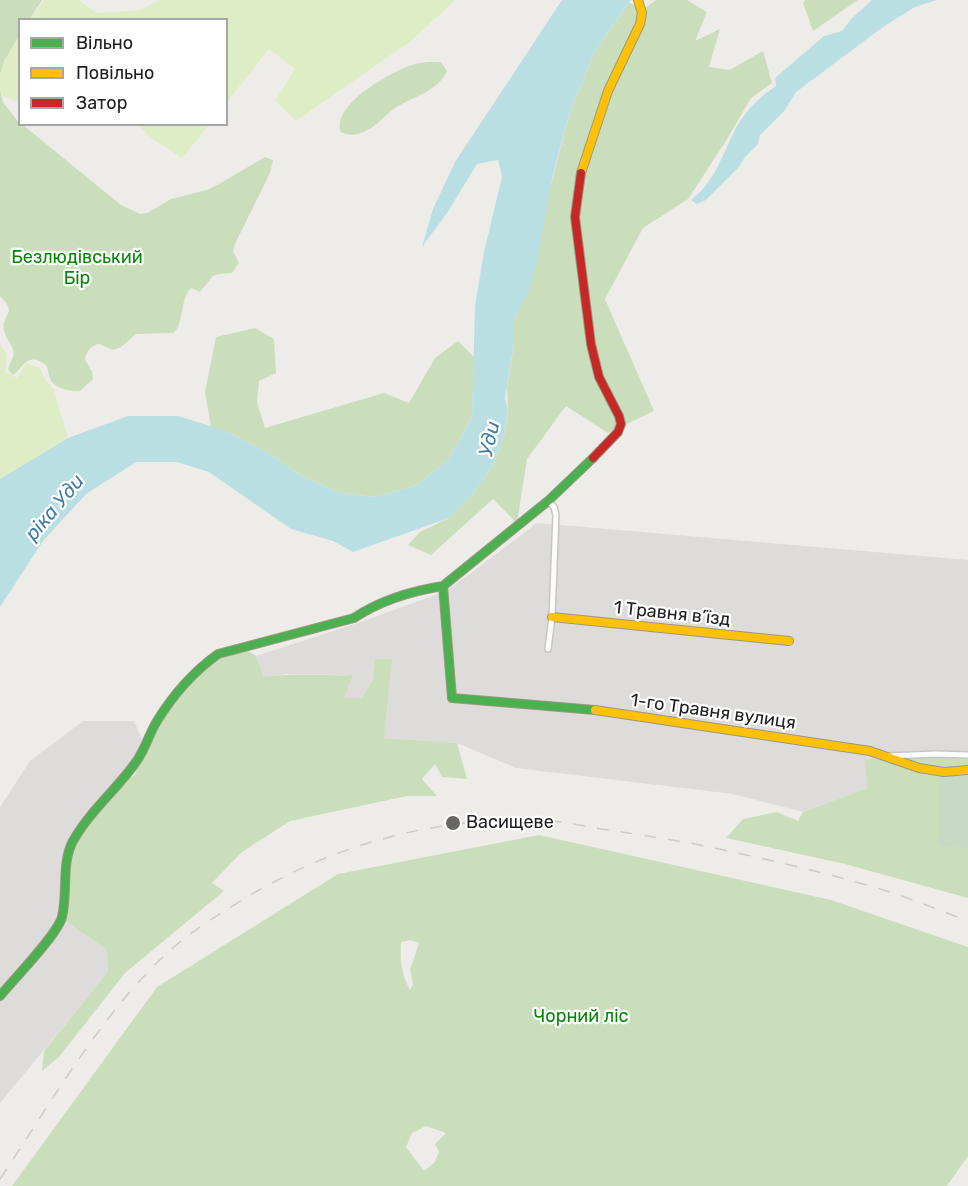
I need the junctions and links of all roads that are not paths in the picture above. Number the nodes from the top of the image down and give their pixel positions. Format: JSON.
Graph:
{"nodes":[{"id":1,"x":639,"y":2,"type":"edge"},
{"id":2,"x":548,"y":501,"type":"junction"},
{"id":3,"x":444,"y":586,"type":"junction"},
{"id":4,"x":552,"y":617,"type":"junction"},
{"id":5,"x":789,"y":641,"type":"dead end"},
{"id":6,"x":548,"y":649,"type":"dead end"},
{"id":7,"x":968,"y":755,"type":"edge"},
{"id":8,"x":883,"y":756,"type":"junction"},
{"id":9,"x":968,"y":770,"type":"edge"},
{"id":10,"x":0,"y":996,"type":"edge"}],
"edges":[{"from":1,"to":2,"type":"street"},
{"from":2,"to":3,"type":"street"},
{"from":2,"to":4,"type":"street"},
{"from":3,"to":8,"type":"street","name":"1-го Травня вулиця"},
{"from":3,"to":10,"type":"street"},
{"from":4,"to":5,"type":"street","name":"1 Травня в’їзд"},
{"from":4,"to":6,"type":"street"},
{"from":7,"to":8,"type":"street","name":"1-го Травня вулиця"},
{"from":8,"to":9,"type":"street"}]}
